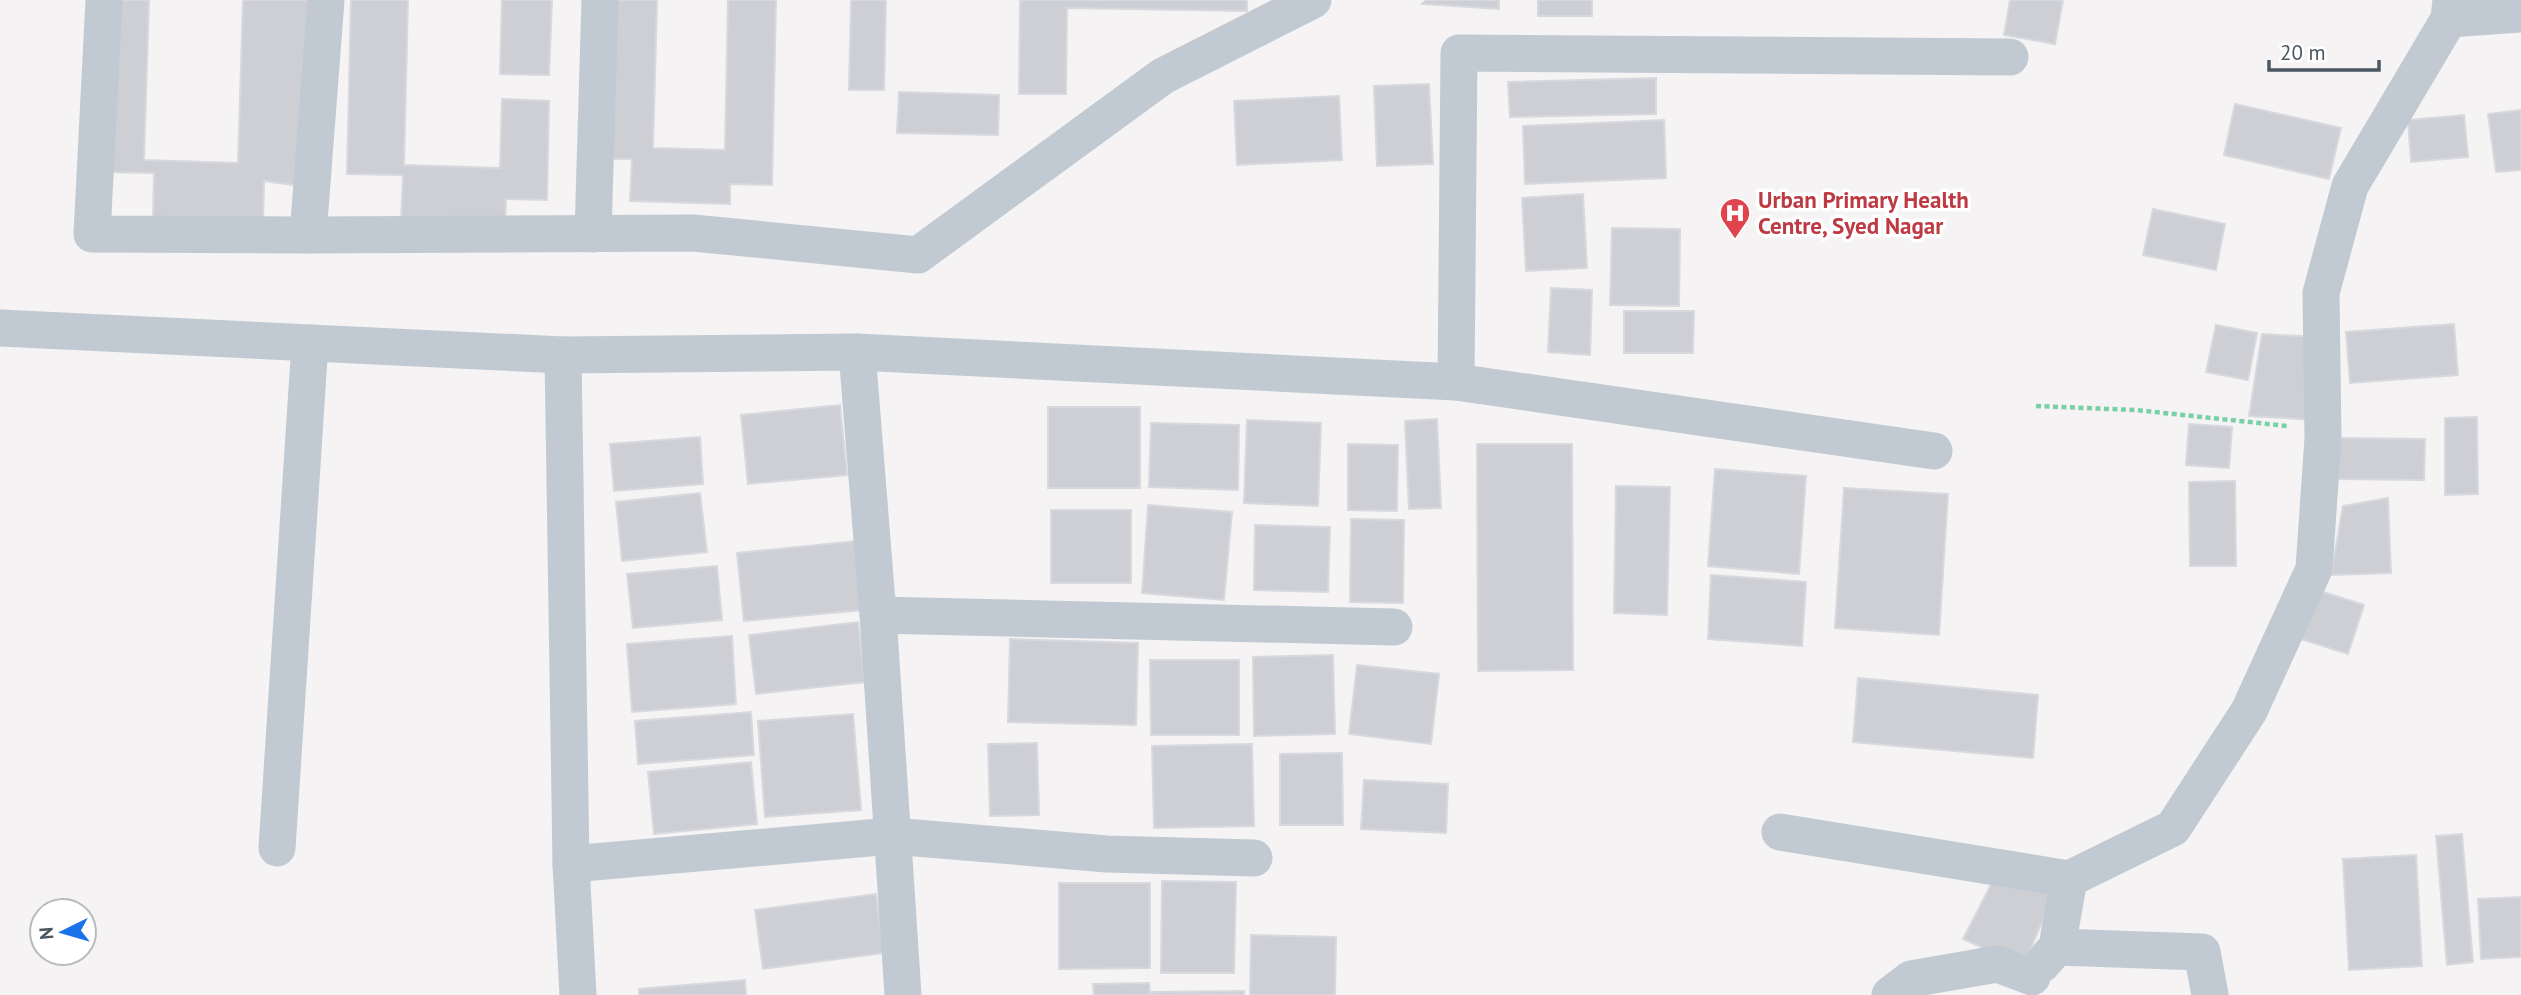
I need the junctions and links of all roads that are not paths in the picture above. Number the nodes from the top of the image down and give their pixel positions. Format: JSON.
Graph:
{"nodes":[{"id":1,"x":104,"y":0,"type":"edge"},
{"id":2,"x":326,"y":0,"type":"edge"},
{"id":3,"x":600,"y":0,"type":"edge"},
{"id":4,"x":1313,"y":0,"type":"edge"},
{"id":5,"x":2450,"y":9,"type":"edge"},
{"id":6,"x":2521,"y":14,"type":"edge"},
{"id":7,"x":2010,"y":57,"type":"dead end"},
{"id":8,"x":593,"y":234,"type":"junction"},
{"id":9,"x":308,"y":235,"type":"junction"},
{"id":10,"x":0,"y":328,"type":"edge"},
{"id":11,"x":310,"y":343,"type":"junction"},
{"id":12,"x":857,"y":352,"type":"junction"},
{"id":13,"x":563,"y":355,"type":"junction"},
{"id":14,"x":1455,"y":382,"type":"junction"},
{"id":15,"x":1934,"y":451,"type":"dead end"},
{"id":16,"x":878,"y":615,"type":"junction"},
{"id":17,"x":1394,"y":627,"type":"dead end"},
{"id":18,"x":1780,"y":832,"type":"dead end"},
{"id":19,"x":892,"y":836,"type":"junction"},
{"id":20,"x":276,"y":848,"type":"dead end"},
{"id":21,"x":1254,"y":858,"type":"dead end"},
{"id":22,"x":571,"y":864,"type":"junction"},
{"id":23,"x":2068,"y":878,"type":"junction"},
{"id":24,"x":2057,"y":947,"type":"junction"},
{"id":25,"x":2028,"y":986,"type":"edge"},
{"id":26,"x":578,"y":995,"type":"edge"},
{"id":27,"x":903,"y":995,"type":"edge"},
{"id":28,"x":1890,"y":995,"type":"edge"},
{"id":29,"x":2210,"y":995,"type":"edge"}],
"edges":[{"from":1,"to":9,"type":"street"},
{"from":2,"to":9,"type":"street"},
{"from":3,"to":8,"type":"street"},
{"from":4,"to":8,"type":"street"},
{"from":5,"to":6,"type":"street"},
{"from":5,"to":23,"type":"street"},
{"from":7,"to":14,"type":"street"},
{"from":8,"to":9,"type":"street"},
{"from":10,"to":11,"type":"street"},
{"from":11,"to":13,"type":"street"},
{"from":11,"to":20,"type":"street"},
{"from":12,"to":13,"type":"street"},
{"from":12,"to":14,"type":"street"},
{"from":12,"to":16,"type":"street"},
{"from":13,"to":22,"type":"street"},
{"from":14,"to":15,"type":"street"},
{"from":16,"to":17,"type":"street"},
{"from":16,"to":19,"type":"street"},
{"from":18,"to":23,"type":"street"},
{"from":19,"to":21,"type":"street"},
{"from":19,"to":22,"type":"street"},
{"from":19,"to":27,"type":"street"},
{"from":22,"to":26,"type":"street"},
{"from":23,"to":24,"type":"street"},
{"from":24,"to":25,"type":"street"},
{"from":24,"to":29,"type":"street"},
{"from":25,"to":28,"type":"street"}]}
